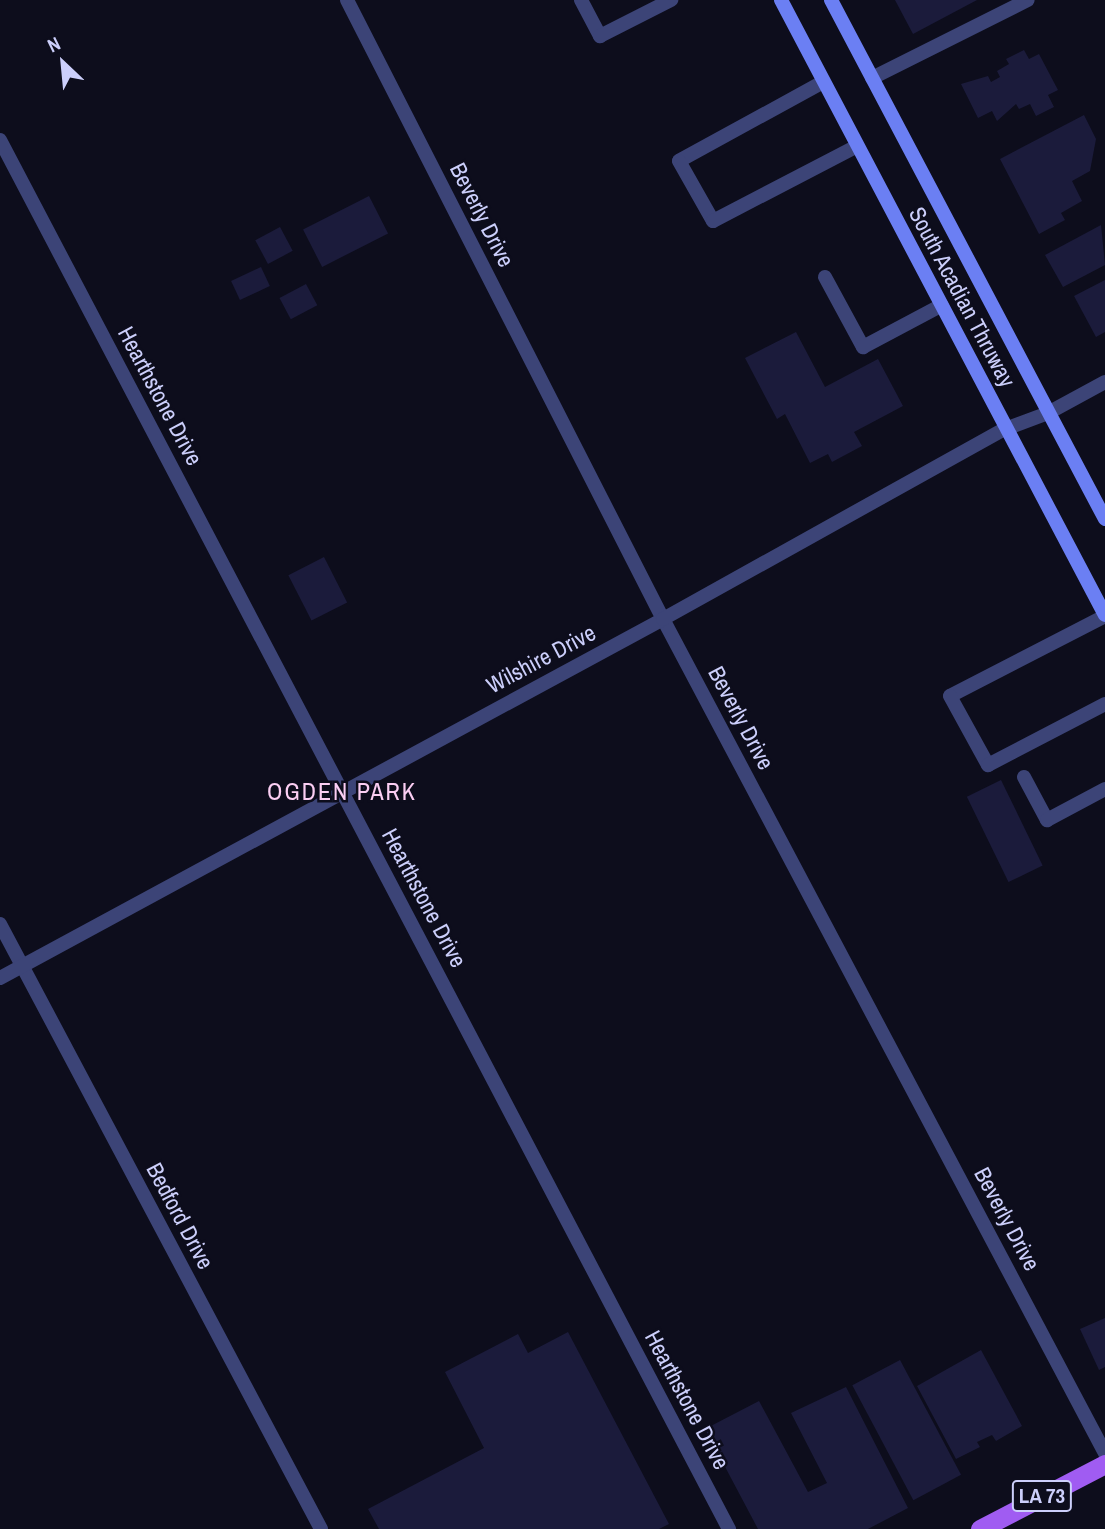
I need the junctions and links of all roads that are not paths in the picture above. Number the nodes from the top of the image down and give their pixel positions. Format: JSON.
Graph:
{"nodes":[{"id":1,"x":347,"y":0,"type":"edge"},
{"id":2,"x":581,"y":0,"type":"edge"},
{"id":3,"x":671,"y":0,"type":"edge"},
{"id":4,"x":781,"y":0,"type":"edge"},
{"id":5,"x":831,"y":0,"type":"edge"},
{"id":6,"x":1028,"y":0,"type":"edge"},
{"id":7,"x":872,"y":78,"type":"junction"},
{"id":8,"x":823,"y":82,"type":"junction"},
{"id":9,"x":0,"y":140,"type":"edge"},
{"id":10,"x":857,"y":146,"type":"junction"},
{"id":11,"x":825,"y":276,"type":"dead end"},
{"id":12,"x":942,"y":305,"type":"junction"},
{"id":13,"x":1105,"y":382,"type":"edge"},
{"id":14,"x":1048,"y":413,"type":"junction"},
{"id":15,"x":1005,"y":429,"type":"junction"},
{"id":16,"x":1105,"y":519,"type":"edge"},
{"id":17,"x":1105,"y":615,"type":"edge"},
{"id":18,"x":663,"y":620,"type":"junction"},
{"id":19,"x":1105,"y":704,"type":"edge"},
{"id":20,"x":1024,"y":777,"type":"dead end"},
{"id":21,"x":1105,"y":789,"type":"edge"},
{"id":22,"x":342,"y":792,"type":"junction"},
{"id":23,"x":0,"y":924,"type":"edge"},
{"id":24,"x":22,"y":966,"type":"junction"},
{"id":25,"x":0,"y":978,"type":"edge"},
{"id":26,"x":1105,"y":1453,"type":"edge"},
{"id":27,"x":1105,"y":1464,"type":"edge"},
{"id":28,"x":1006,"y":1523,"type":"edge"},
{"id":29,"x":321,"y":1529,"type":"edge"},
{"id":30,"x":729,"y":1529,"type":"edge"},
{"id":31,"x":980,"y":1529,"type":"edge"}],
"edges":[{"from":1,"to":18,"type":"street","name":"Beverly Drive"},
{"from":2,"to":3,"type":"street"},
{"from":4,"to":8,"type":"main road","name":"South Acadian Thruway"},
{"from":5,"to":7,"type":"main road","name":"South Acadian Thruway"},
{"from":6,"to":7,"type":"street"},
{"from":7,"to":14,"type":"main road","name":"South Acadian Thruway"},
{"from":8,"to":10,"type":"main road","name":"South Acadian Thruway"},
{"from":8,"to":10,"type":"street"},
{"from":9,"to":22,"type":"street","name":"Hearthstone Drive"},
{"from":10,"to":12,"type":"main road","name":"South Acadian Thruway"},
{"from":11,"to":12,"type":"street"},
{"from":12,"to":15,"type":"main road","name":"South Acadian Thruway"},
{"from":13,"to":14,"type":"street","name":"Wilshire Drive"},
{"from":14,"to":15,"type":"street","name":"Wilshire Drive"},
{"from":14,"to":16,"type":"main road","name":"South Acadian Thruway"},
{"from":15,"to":17,"type":"main road","name":"South Acadian Thruway"},
{"from":15,"to":18,"type":"street","name":"Wilshire Drive"},
{"from":17,"to":19,"type":"street"},
{"from":18,"to":22,"type":"street","name":"Wilshire Drive"},
{"from":18,"to":26,"type":"street","name":"Beverly Drive"},
{"from":20,"to":21,"type":"street"},
{"from":22,"to":24,"type":"street","name":"Wilshire Drive"},
{"from":22,"to":30,"type":"street","name":"Hearthstone Drive"},
{"from":23,"to":24,"type":"street","name":"Bedford Drive"},
{"from":24,"to":25,"type":"street","name":"Wilshire Drive"},
{"from":24,"to":29,"type":"street","name":"Bedford Drive"},
{"from":27,"to":28,"type":"main road","number":"LA 73"},
{"from":28,"to":31,"type":"main road","number":"LA 73"}]}
